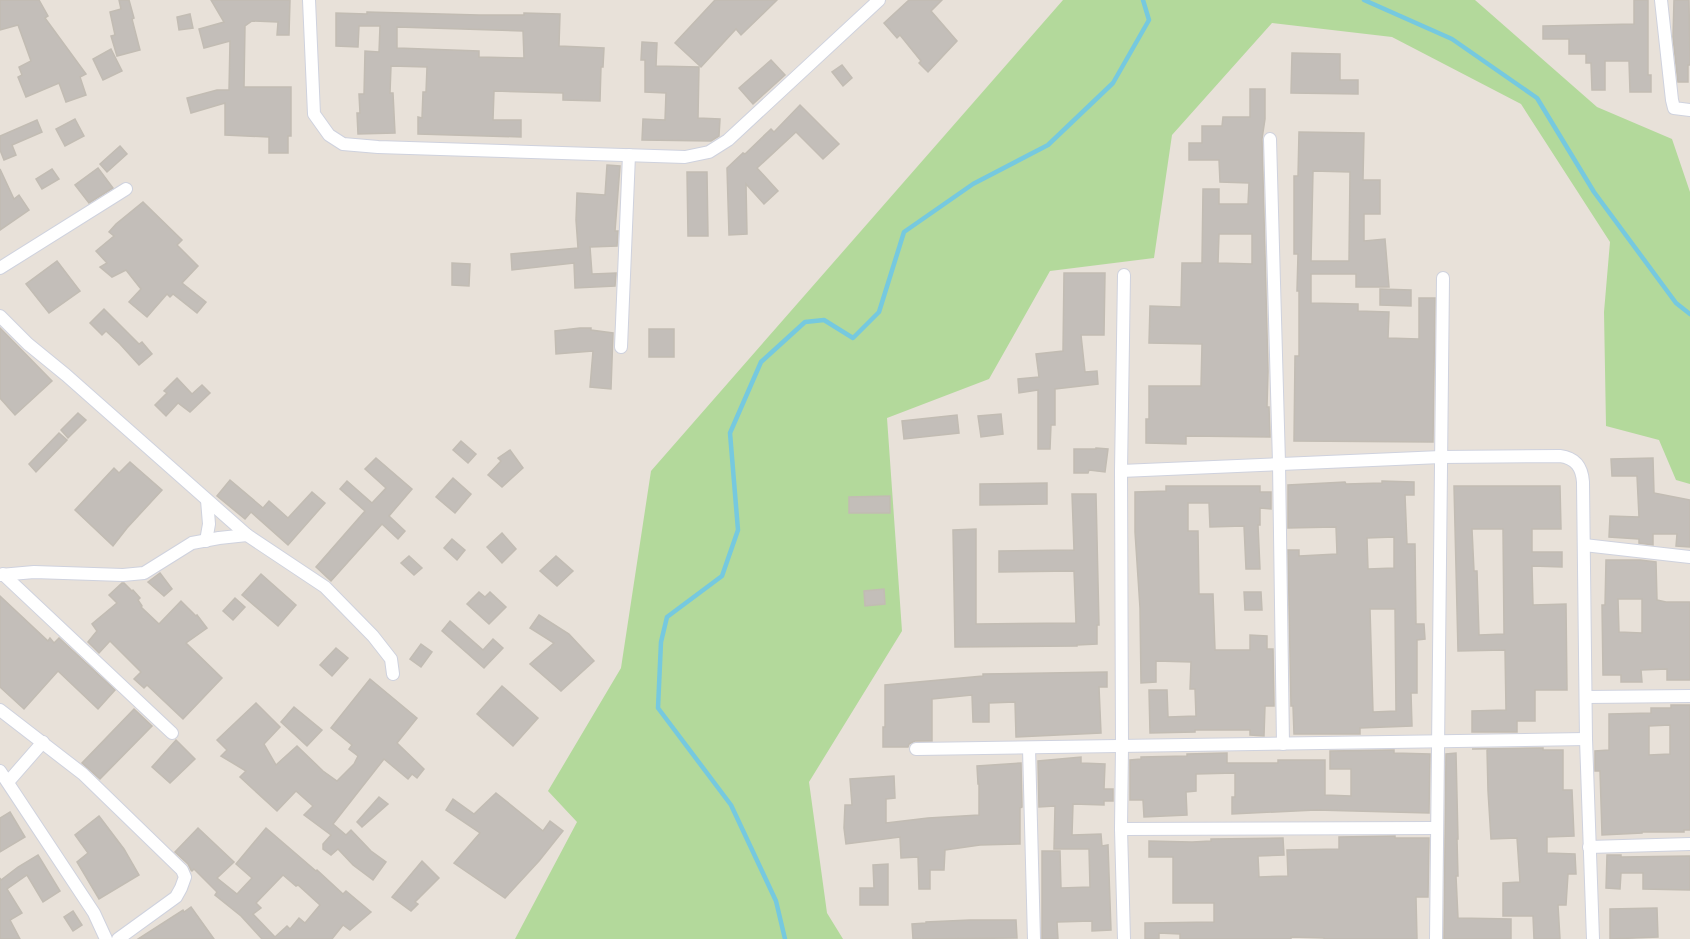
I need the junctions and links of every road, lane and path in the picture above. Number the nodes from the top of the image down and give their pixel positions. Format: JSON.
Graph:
{"nodes":[{"id":1,"x":309,"y":0,"type":"edge"},
{"id":2,"x":879,"y":0,"type":"edge"},
{"id":3,"x":1661,"y":0,"type":"edge"},
{"id":4,"x":1690,"y":110,"type":"edge"},
{"id":5,"x":1270,"y":138,"type":"dead end"},
{"id":6,"x":629,"y":155,"type":"junction"},
{"id":7,"x":126,"y":189,"type":"dead end"},
{"id":8,"x":0,"y":268,"type":"edge"},
{"id":9,"x":1124,"y":275,"type":"dead end"},
{"id":10,"x":1443,"y":278,"type":"dead end"},
{"id":11,"x":0,"y":316,"type":"edge"},
{"id":12,"x":621,"y":347,"type":"dead end"},
{"id":13,"x":1441,"y":457,"type":"junction"},
{"id":14,"x":1279,"y":463,"type":"junction"},
{"id":15,"x":1120,"y":471,"type":"junction"},
{"id":16,"x":207,"y":500,"type":"junction"},
{"id":17,"x":247,"y":535,"type":"junction"},
{"id":18,"x":206,"y":541,"type":"junction"},
{"id":19,"x":1584,"y":544,"type":"junction"},
{"id":20,"x":1690,"y":557,"type":"edge"},
{"id":21,"x":2,"y":575,"type":"edge"},
{"id":22,"x":393,"y":674,"type":"dead end"},
{"id":23,"x":1690,"y":696,"type":"edge"},
{"id":24,"x":1586,"y":697,"type":"junction"},
{"id":25,"x":0,"y":710,"type":"edge"},
{"id":26,"x":171,"y":733,"type":"dead end"},
{"id":27,"x":1586,"y":739,"type":"junction"},
{"id":28,"x":1438,"y":741,"type":"junction"},
{"id":29,"x":43,"y":742,"type":"junction"},
{"id":30,"x":1283,"y":744,"type":"junction"},
{"id":31,"x":1122,"y":746,"type":"junction"},
{"id":32,"x":1029,"y":748,"type":"junction"},
{"id":33,"x":916,"y":749,"type":"dead end"},
{"id":34,"x":0,"y":771,"type":"edge"},
{"id":35,"x":8,"y":783,"type":"junction"},
{"id":36,"x":1437,"y":828,"type":"junction"},
{"id":37,"x":1121,"y":829,"type":"junction"},
{"id":38,"x":1690,"y":844,"type":"edge"},
{"id":39,"x":1590,"y":847,"type":"junction"},
{"id":40,"x":106,"y":939,"type":"edge"},
{"id":41,"x":118,"y":939,"type":"edge"},
{"id":42,"x":1034,"y":939,"type":"edge"},
{"id":43,"x":1124,"y":939,"type":"edge"},
{"id":44,"x":1436,"y":939,"type":"edge"},
{"id":45,"x":1593,"y":939,"type":"edge"}],
"edges":[{"from":1,"to":6,"type":"street"},
{"from":2,"to":6,"type":"street"},
{"from":3,"to":4,"type":"street"},
{"from":5,"to":14,"type":"street"},
{"from":6,"to":12,"type":"street"},
{"from":7,"to":8,"type":"street"},
{"from":9,"to":15,"type":"street"},
{"from":10,"to":13,"type":"street"},
{"from":11,"to":16,"type":"street"},
{"from":13,"to":14,"type":"street"},
{"from":13,"to":19,"type":"street"},
{"from":13,"to":28,"type":"street"},
{"from":14,"to":15,"type":"street"},
{"from":14,"to":30,"type":"street"},
{"from":15,"to":31,"type":"street"},
{"from":16,"to":17,"type":"street"},
{"from":16,"to":18,"type":"street"},
{"from":17,"to":18,"type":"street"},
{"from":17,"to":22,"type":"street"},
{"from":18,"to":21,"type":"street"},
{"from":19,"to":20,"type":"street"},
{"from":19,"to":24,"type":"street"},
{"from":21,"to":26,"type":"street"},
{"from":23,"to":24,"type":"street"},
{"from":24,"to":27,"type":"street"},
{"from":25,"to":29,"type":"street"},
{"from":27,"to":28,"type":"street"},
{"from":27,"to":39,"type":"street"},
{"from":28,"to":30,"type":"street"},
{"from":28,"to":36,"type":"street"},
{"from":29,"to":35,"type":"street"},
{"from":29,"to":41,"type":"street"},
{"from":30,"to":31,"type":"street"},
{"from":31,"to":32,"type":"street"},
{"from":31,"to":37,"type":"street"},
{"from":32,"to":33,"type":"street"},
{"from":32,"to":42,"type":"street"},
{"from":34,"to":35,"type":"street"},
{"from":35,"to":40,"type":"street"},
{"from":36,"to":37,"type":"street"},
{"from":36,"to":44,"type":"street"},
{"from":37,"to":43,"type":"street"},
{"from":38,"to":39,"type":"street"},
{"from":39,"to":45,"type":"street"}]}
